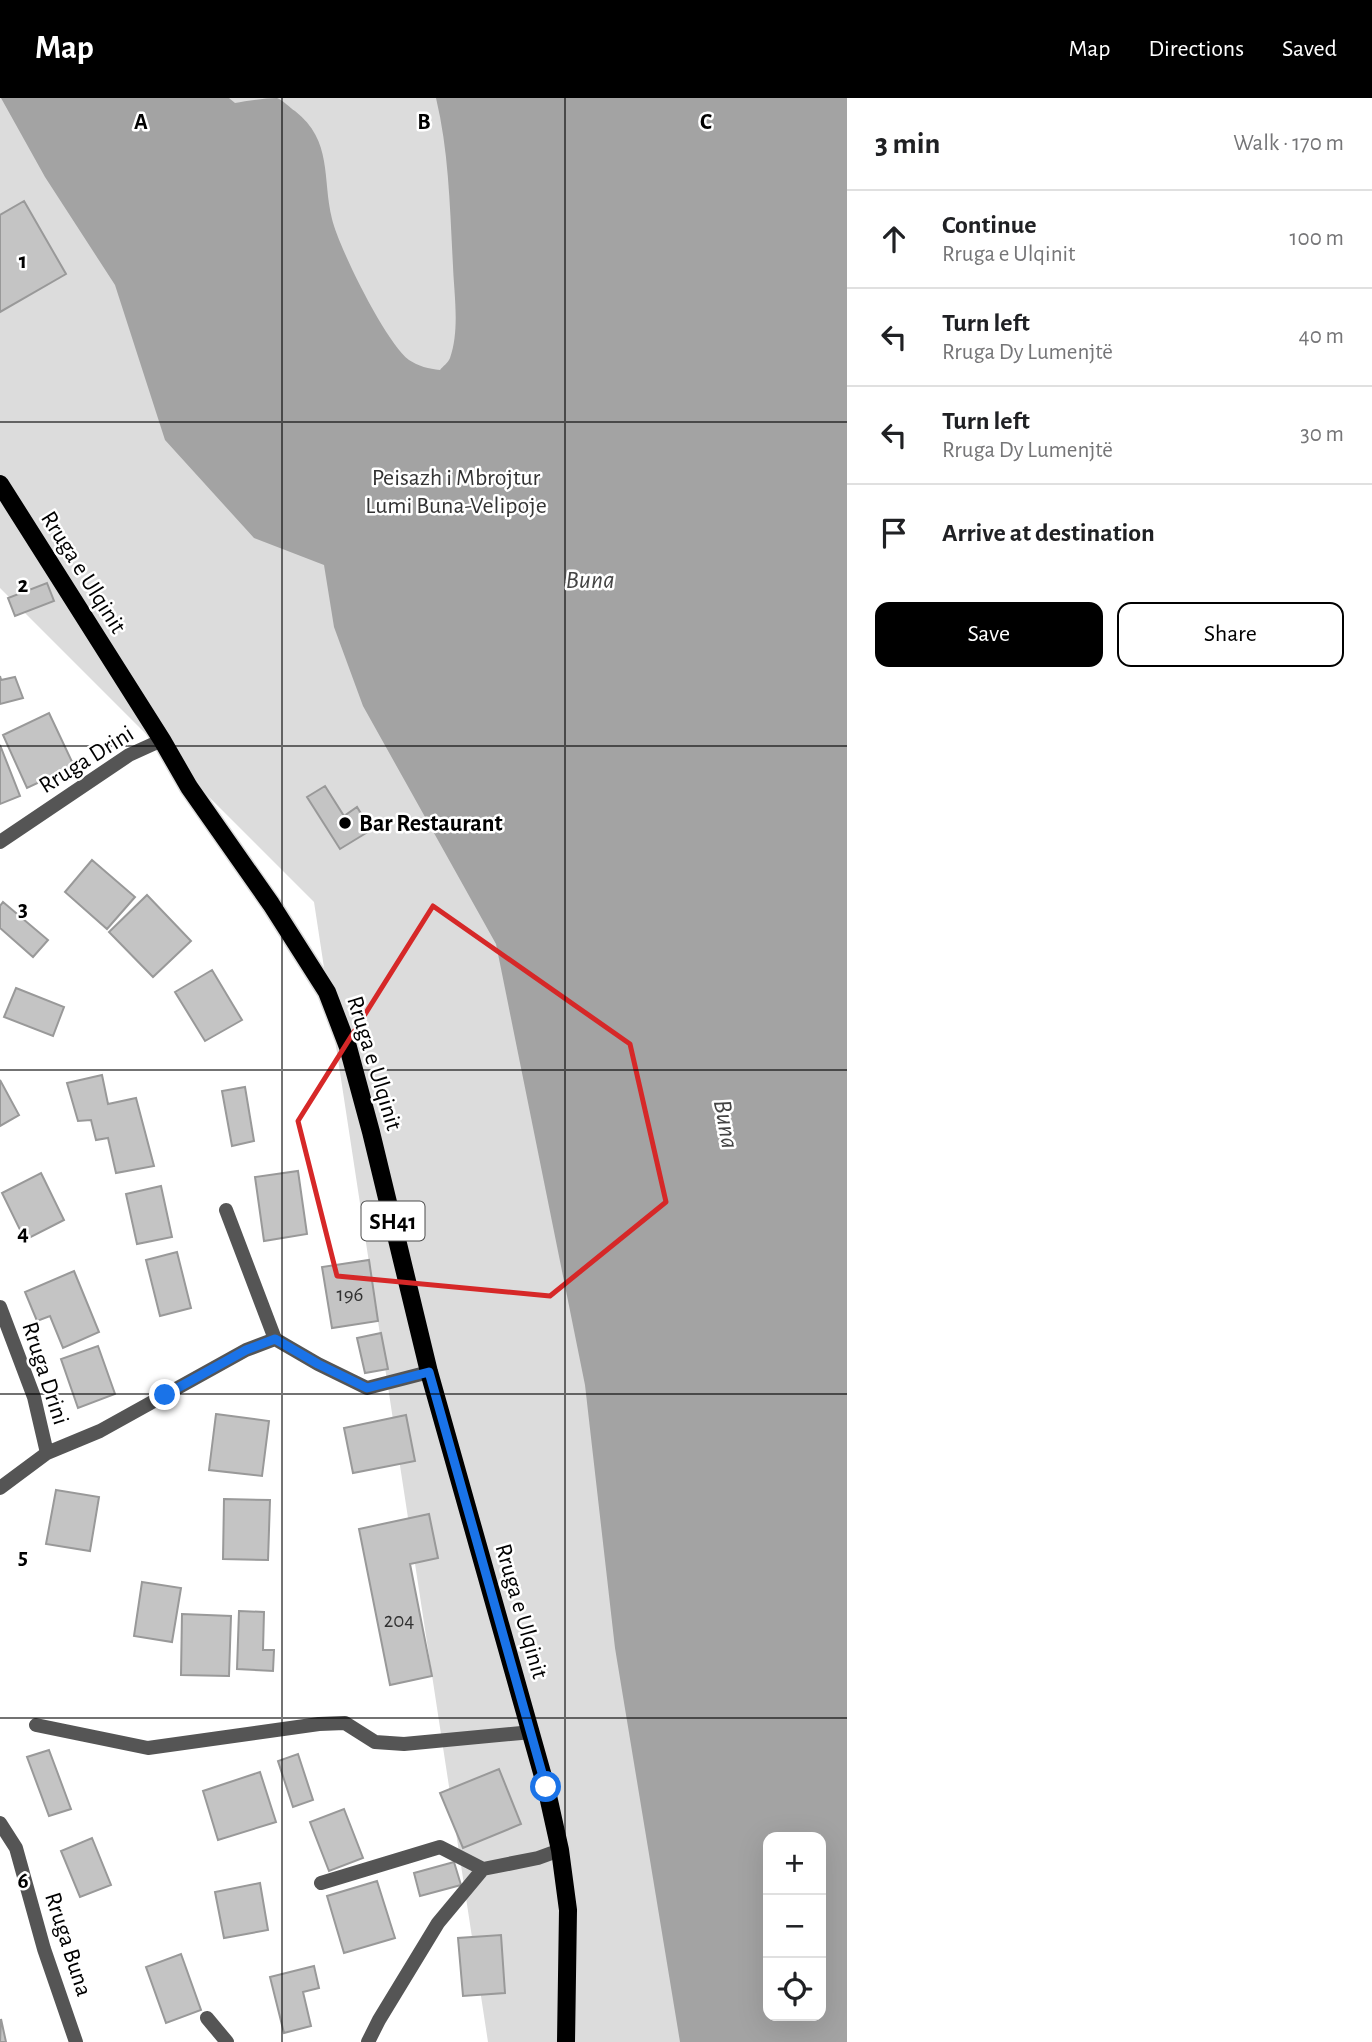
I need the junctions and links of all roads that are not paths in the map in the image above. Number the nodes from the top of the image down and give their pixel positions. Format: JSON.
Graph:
{"nodes":[{"id":1,"x":0,"y":484,"type":"edge"},
{"id":2,"x":162,"y":740,"type":"junction"},
{"id":3,"x":0,"y":842,"type":"edge"},
{"id":4,"x":226,"y":1210,"type":"dead end"},
{"id":5,"x":0,"y":1307,"type":"edge"},
{"id":6,"x":275,"y":1339,"type":"junction"},
{"id":7,"x":429,"y":1372,"type":"junction"},
{"id":8,"x":47,"y":1453,"type":"junction"},
{"id":9,"x":0,"y":1488,"type":"edge"},
{"id":10,"x":36,"y":1725,"type":"dead end"},
{"id":11,"x":532,"y":1732,"type":"junction"},
{"id":12,"x":0,"y":1823,"type":"edge"},
{"id":13,"x":560,"y":1850,"type":"junction"},
{"id":14,"x":483,"y":1869,"type":"junction"},
{"id":15,"x":321,"y":1883,"type":"dead end"},
{"id":16,"x":207,"y":2018,"type":"dead end"},
{"id":17,"x":76,"y":2042,"type":"edge"},
{"id":18,"x":227,"y":2042,"type":"edge"},
{"id":19,"x":368,"y":2042,"type":"edge"},
{"id":20,"x":566,"y":2042,"type":"edge"}],
"edges":[{"from":1,"to":2,"type":"main road","name":"Rruga e Ulqinit","number":"SH41"},
{"from":2,"to":3,"type":"street","name":"Rruga Drini"},
{"from":2,"to":7,"type":"main road","name":"Rruga e Ulqinit","number":"SH41"},
{"from":4,"to":6,"type":"street"},
{"from":5,"to":8,"type":"street","name":"Rruga Drini"},
{"from":6,"to":7,"type":"street"},
{"from":6,"to":8,"type":"street"},
{"from":7,"to":11,"type":"main road","name":"Rruga e Ulqinit","number":"SH41"},
{"from":8,"to":9,"type":"street"},
{"from":10,"to":11,"type":"street"},
{"from":11,"to":13,"type":"main road","name":"Rruga e Ulqinit","number":"SH41"},
{"from":12,"to":17,"type":"street","name":"Rruga Buna"},
{"from":13,"to":14,"type":"street"},
{"from":13,"to":20,"type":"main road","name":"Rruga e Ulqinit","number":"SH41"},
{"from":14,"to":15,"type":"street"},
{"from":14,"to":19,"type":"street"},
{"from":16,"to":18,"type":"street"}]}
